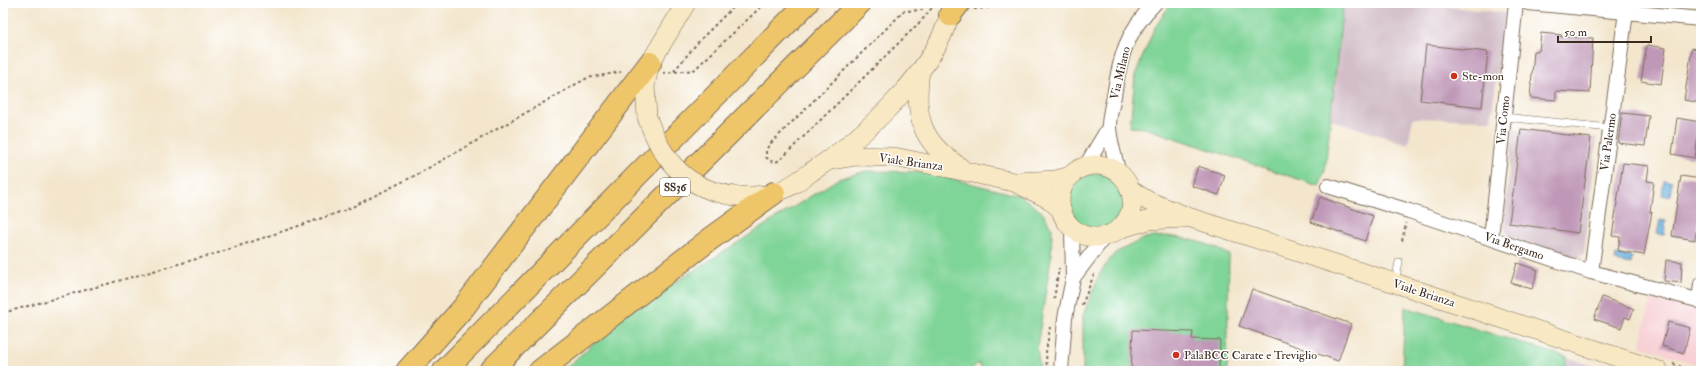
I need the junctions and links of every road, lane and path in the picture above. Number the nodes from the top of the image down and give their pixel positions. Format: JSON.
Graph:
{"nodes":[{"id":1,"x":737,"y":3,"type":"edge"},
{"id":2,"x":765,"y":3,"type":"edge"},
{"id":3,"x":807,"y":3,"type":"edge"},
{"id":4,"x":860,"y":3,"type":"edge"},
{"id":5,"x":1012,"y":3,"type":"edge"},
{"id":6,"x":1155,"y":3,"type":"edge"},
{"id":7,"x":1516,"y":3,"type":"edge"},
{"id":8,"x":1528,"y":3,"type":"edge"},
{"id":9,"x":681,"y":7,"type":"edge"},
{"id":10,"x":953,"y":7,"type":"edge"},
{"id":11,"x":923,"y":10,"type":"dead end"},
{"id":12,"x":1626,"y":12,"type":"junction"},
{"id":13,"x":1701,"y":19,"type":"edge"},
{"id":14,"x":655,"y":68,"type":"junction"},
{"id":15,"x":920,"y":70,"type":"junction"},
{"id":16,"x":623,"y":72,"type":"dead end"},
{"id":17,"x":674,"y":72,"type":"junction"},
{"id":18,"x":1504,"y":117,"type":"junction"},
{"id":19,"x":1109,"y":127,"type":"junction"},
{"id":20,"x":1610,"y":128,"type":"junction"},
{"id":21,"x":829,"y":160,"type":"junction"},
{"id":22,"x":1078,"y":171,"type":"junction"},
{"id":23,"x":968,"y":172,"type":"junction"},
{"id":24,"x":1014,"y":182,"type":"junction"},
{"id":25,"x":1124,"y":182,"type":"junction"},
{"id":26,"x":1328,"y":186,"type":"dead end"},
{"id":27,"x":774,"y":193,"type":"junction"},
{"id":28,"x":1060,"y":209,"type":"junction"},
{"id":29,"x":1409,"y":211,"type":"junction"},
{"id":30,"x":1188,"y":218,"type":"junction"},
{"id":31,"x":1072,"y":228,"type":"junction"},
{"id":32,"x":1112,"y":233,"type":"junction"},
{"id":33,"x":1491,"y":238,"type":"junction"},
{"id":34,"x":1402,"y":241,"type":"dead end"},
{"id":35,"x":1399,"y":262,"type":"dead end"},
{"id":36,"x":1097,"y":269,"type":"dead end"},
{"id":37,"x":1591,"y":272,"type":"junction"},
{"id":38,"x":1073,"y":278,"type":"junction"},
{"id":39,"x":1394,"y":283,"type":"junction"},
{"id":40,"x":1701,"y":284,"type":"edge"},
{"id":41,"x":1700,"y":301,"type":"edge"},
{"id":42,"x":1081,"y":309,"type":"dead end"},
{"id":43,"x":3,"y":313,"type":"edge"},
{"id":44,"x":407,"y":371,"type":"edge"},
{"id":45,"x":444,"y":371,"type":"edge"},
{"id":46,"x":490,"y":371,"type":"edge"},
{"id":47,"x":540,"y":371,"type":"edge"},
{"id":48,"x":1061,"y":371,"type":"edge"},
{"id":49,"x":1660,"y":371,"type":"edge"}],
"edges":[{"from":1,"to":17,"type":"path"},
{"from":2,"to":17,"type":"path"},
{"from":3,"to":45,"type":"highway","number":"SS36"},
{"from":4,"to":46,"type":"highway","number":"SS36"},
{"from":5,"to":10,"type":"path"},
{"from":6,"to":19,"type":"street","name":"Via Milano"},
{"from":7,"to":18,"type":"street","name":"Via Como"},
{"from":8,"to":12,"type":"street"},
{"from":9,"to":14,"type":"main road"},
{"from":10,"to":11,"type":"path"},
{"from":10,"to":15,"type":"main road"},
{"from":12,"to":13,"type":"street"},
{"from":12,"to":20,"type":"street","name":"Via Palermo"},
{"from":14,"to":17,"type":"path"},
{"from":14,"to":27,"type":"main road","bridge":true},
{"from":14,"to":44,"type":"highway"},
{"from":15,"to":21,"type":"main road"},
{"from":15,"to":23,"type":"main road","name":"Viale Brianza"},
{"from":16,"to":43,"type":"path"},
{"from":18,"to":20,"type":"lane"},
{"from":18,"to":33,"type":"street","name":"Via Como"},
{"from":19,"to":22,"type":"street","name":"Via Milano"},
{"from":19,"to":25,"type":"street","name":"Via Milano"},
{"from":20,"to":37,"type":"street","name":"Via Palermo"},
{"from":21,"to":23,"type":"main road","name":"Viale Brianza"},
{"from":21,"to":27,"type":"main road"},
{"from":22,"to":24,"type":"main road","name":"Viale Brianza"},
{"from":22,"to":25,"type":"main road"},
{"from":22,"to":28,"type":"main road"},
{"from":23,"to":24,"type":"main road","name":"Viale Brianza"},
{"from":24,"to":28,"type":"main road","name":"Viale Brianza"},
{"from":25,"to":30,"type":"main road","name":"Viale Brianza"},
{"from":25,"to":32,"type":"main road"},
{"from":26,"to":29,"type":"street","name":"Via Bergamo"},
{"from":27,"to":47,"type":"highway"},
{"from":28,"to":31,"type":"main road"},
{"from":29,"to":33,"type":"street","name":"Via Bergamo"},
{"from":29,"to":34,"type":"path"},
{"from":30,"to":32,"type":"main road","name":"Viale Brianza"},
{"from":30,"to":39,"type":"main road","name":"Viale Brianza"},
{"from":31,"to":32,"type":"main road"},
{"from":31,"to":38,"type":"street"},
{"from":32,"to":38,"type":"street"},
{"from":33,"to":37,"type":"street","name":"Via Bergamo"},
{"from":35,"to":39,"type":"lane"},
{"from":36,"to":42,"type":"path"},
{"from":37,"to":41,"type":"street","name":"Via Bergamo"},
{"from":38,"to":48,"type":"street"},
{"from":39,"to":49,"type":"main road","name":"Viale Brianza"},
{"from":40,"to":41,"type":"street"}]}
